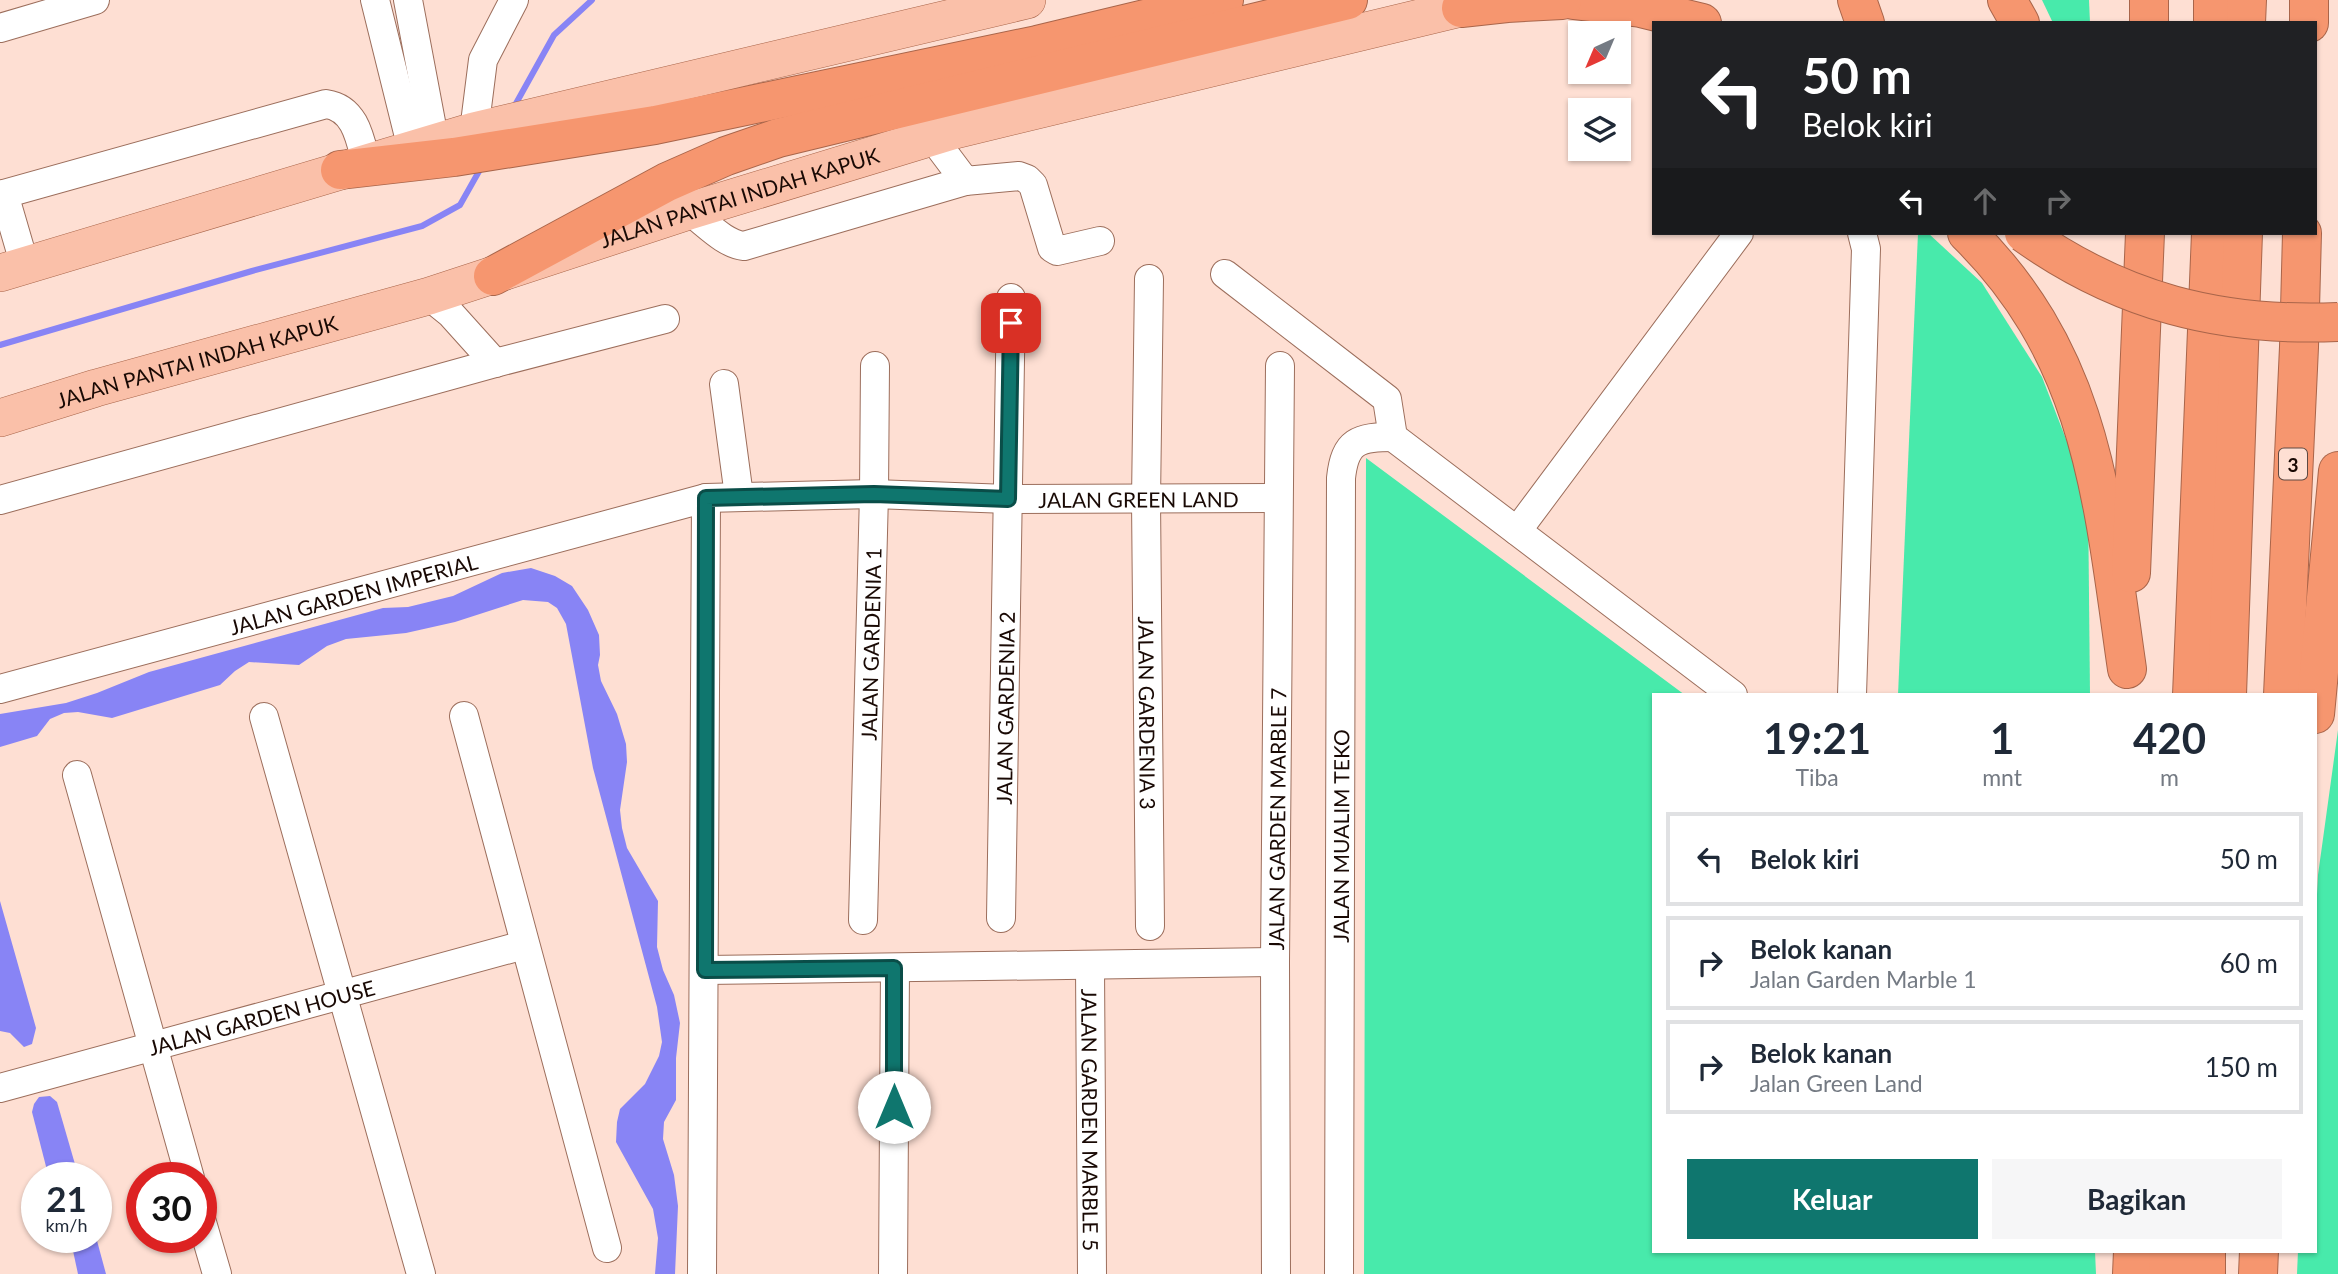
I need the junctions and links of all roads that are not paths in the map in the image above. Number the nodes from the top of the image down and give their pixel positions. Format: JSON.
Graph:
{"nodes":[{"id":1,"x":94,"y":0,"type":"edge"},
{"id":2,"x":375,"y":0,"type":"edge"},
{"id":3,"x":408,"y":0,"type":"edge"},
{"id":4,"x":514,"y":0,"type":"edge"},
{"id":5,"x":1027,"y":0,"type":"edge"},
{"id":6,"x":1224,"y":0,"type":"edge"},
{"id":7,"x":1349,"y":0,"type":"edge"},
{"id":8,"x":1562,"y":0,"type":"edge"},
{"id":9,"x":1573,"y":0,"type":"edge"},
{"id":10,"x":1857,"y":0,"type":"edge"},
{"id":11,"x":2007,"y":0,"type":"edge"},
{"id":12,"x":2149,"y":0,"type":"edge"},
{"id":13,"x":2213,"y":0,"type":"edge"},
{"id":14,"x":2247,"y":0,"type":"edge"},
{"id":15,"x":2309,"y":0,"type":"edge"},
{"id":16,"x":1473,"y":4,"type":"edge"},
{"id":17,"x":1694,"y":21,"type":"edge"},
{"id":18,"x":1864,"y":21,"type":"edge"},
{"id":19,"x":2019,"y":21,"type":"edge"},
{"id":20,"x":2149,"y":21,"type":"edge"},
{"id":21,"x":2213,"y":21,"type":"edge"},
{"id":22,"x":2246,"y":21,"type":"edge"},
{"id":23,"x":2309,"y":21,"type":"edge"},
{"id":24,"x":0,"y":28,"type":"edge"},
{"id":25,"x":932,"y":137,"type":"junction"},
{"id":26,"x":461,"y":143,"type":"junction"},
{"id":27,"x":355,"y":156,"type":"junction"},
{"id":28,"x":965,"y":181,"type":"junction"},
{"id":29,"x":2,"y":194,"type":"edge"},
{"id":30,"x":689,"y":211,"type":"junction"},
{"id":31,"x":1738,"y":235,"type":"edge"},
{"id":32,"x":1862,"y":235,"type":"edge"},
{"id":33,"x":1969,"y":235,"type":"edge"},
{"id":34,"x":2027,"y":235,"type":"edge"},
{"id":35,"x":2119,"y":235,"type":"edge"},
{"id":36,"x":2145,"y":235,"type":"edge"},
{"id":37,"x":2211,"y":235,"type":"edge"},
{"id":38,"x":2244,"y":235,"type":"edge"},
{"id":39,"x":2302,"y":235,"type":"edge"},
{"id":40,"x":1100,"y":241,"type":"dead end"},
{"id":41,"x":12,"y":269,"type":"edge"},
{"id":42,"x":1225,"y":274,"type":"dead end"},
{"id":43,"x":493,"y":276,"type":"junction"},
{"id":44,"x":1149,"y":279,"type":"dead end"},
{"id":45,"x":429,"y":296,"type":"junction"},
{"id":46,"x":1011,"y":298,"type":"dead end"},
{"id":47,"x":664,"y":318,"type":"dead end"},
{"id":48,"x":2338,"y":322,"type":"edge"},
{"id":49,"x":2140,"y":337,"type":"junction"},
{"id":50,"x":495,"y":363,"type":"junction"},
{"id":51,"x":875,"y":366,"type":"dead end"},
{"id":52,"x":1280,"y":366,"type":"dead end"},
{"id":53,"x":724,"y":384,"type":"dead end"},
{"id":54,"x":0,"y":418,"type":"edge"},
{"id":55,"x":1393,"y":437,"type":"junction"},
{"id":56,"x":2338,"y":471,"type":"edge"},
{"id":57,"x":874,"y":494,"type":"junction"},
{"id":58,"x":739,"y":496,"type":"junction"},
{"id":59,"x":706,"y":498,"type":"junction"},
{"id":60,"x":1278,"y":498,"type":"junction"},
{"id":61,"x":1008,"y":499,"type":"junction"},
{"id":62,"x":0,"y":500,"type":"edge"},
{"id":63,"x":1146,"y":500,"type":"junction"},
{"id":64,"x":1517,"y":531,"type":"junction"},
{"id":65,"x":2338,"y":641,"type":"edge"},
{"id":66,"x":2128,"y":682,"type":"edge"},
{"id":67,"x":0,"y":689,"type":"edge"},
{"id":68,"x":1730,"y":693,"type":"edge"},
{"id":69,"x":1852,"y":693,"type":"edge"},
{"id":70,"x":2192,"y":693,"type":"edge"},
{"id":71,"x":2227,"y":693,"type":"edge"},
{"id":72,"x":2305,"y":693,"type":"edge"},
{"id":73,"x":2306,"y":693,"type":"edge"},
{"id":74,"x":2310,"y":693,"type":"edge"},
{"id":75,"x":464,"y":716,"type":"dead end"},
{"id":76,"x":264,"y":717,"type":"dead end"},
{"id":77,"x":77,"y":775,"type":"dead end"},
{"id":78,"x":1002,"y":918,"type":"dead end"},
{"id":79,"x":863,"y":919,"type":"dead end"},
{"id":80,"x":1150,"y":926,"type":"dead end"},
{"id":81,"x":524,"y":945,"type":"junction"},
{"id":82,"x":1275,"y":962,"type":"junction"},
{"id":83,"x":1090,"y":966,"type":"junction"},
{"id":84,"x":894,"y":968,"type":"junction"},
{"id":85,"x":705,"y":970,"type":"junction"},
{"id":86,"x":344,"y":994,"type":"junction"},
{"id":87,"x":153,"y":1045,"type":"junction"},
{"id":88,"x":0,"y":1088,"type":"edge"},
{"id":89,"x":186,"y":1162,"type":"edge"},
{"id":90,"x":607,"y":1248,"type":"dead end"},
{"id":91,"x":210,"y":1253,"type":"edge"},
{"id":92,"x":2133,"y":1253,"type":"edge"},
{"id":93,"x":2169,"y":1253,"type":"edge"},
{"id":94,"x":2207,"y":1253,"type":"edge"},
{"id":95,"x":2259,"y":1253,"type":"edge"},
{"id":96,"x":216,"y":1274,"type":"edge"},
{"id":97,"x":421,"y":1274,"type":"edge"},
{"id":98,"x":702,"y":1274,"type":"edge"},
{"id":99,"x":893,"y":1274,"type":"edge"},
{"id":100,"x":1092,"y":1274,"type":"edge"},
{"id":101,"x":1276,"y":1274,"type":"edge"},
{"id":102,"x":1339,"y":1274,"type":"edge"},
{"id":103,"x":2132,"y":1274,"type":"edge"},
{"id":104,"x":2168,"y":1274,"type":"edge"},
{"id":105,"x":2206,"y":1274,"type":"edge"},
{"id":106,"x":2258,"y":1274,"type":"edge"}],
"edges":[{"from":1,"to":24,"type":"street"},
{"from":2,"to":26,"type":"street"},
{"from":3,"to":26,"type":"street"},
{"from":4,"to":26,"type":"street"},
{"from":5,"to":26,"type":"main road"},
{"from":6,"to":26,"type":"highway"},
{"from":7,"to":43,"type":"highway"},
{"from":8,"to":16,"type":"highway"},
{"from":9,"to":17,"type":"highway"},
{"from":10,"to":18,"type":"highway"},
{"from":11,"to":19,"type":"highway"},
{"from":12,"to":20,"type":"highway"},
{"from":13,"to":21,"type":"highway"},
{"from":14,"to":22,"type":"highway"},
{"from":15,"to":23,"type":"highway"},
{"from":16,"to":25,"type":"main road","name":"JALAN PANTAI INDAH KAPUK"},
{"from":25,"to":28,"type":"street"},
{"from":25,"to":30,"type":"main road","name":"JALAN PANTAI INDAH KAPUK"},
{"from":26,"to":27,"type":"highway"},
{"from":27,"to":29,"type":"street"},
{"from":27,"to":41,"type":"main road"},
{"from":28,"to":30,"type":"street"},
{"from":28,"to":40,"type":"street"},
{"from":29,"to":41,"type":"street"},
{"from":30,"to":43,"type":"main road","name":"JALAN PANTAI INDAH KAPUK"},
{"from":31,"to":64,"type":"street"},
{"from":32,"to":69,"type":"street"},
{"from":33,"to":66,"type":"highway"},
{"from":34,"to":48,"type":"highway","bridge":true},
{"from":35,"to":49,"type":"highway"},
{"from":36,"to":49,"type":"highway"},
{"from":37,"to":70,"type":"highway"},
{"from":38,"to":71,"type":"highway"},
{"from":39,"to":72,"type":"highway","number":"3"},
{"from":42,"to":55,"type":"street"},
{"from":43,"to":45,"type":"main road","name":"JALAN PANTAI INDAH KAPUK"},
{"from":44,"to":63,"type":"street","name":"JALAN GARDENIA 3"},
{"from":45,"to":50,"type":"street"},
{"from":45,"to":54,"type":"main road","name":"JALAN PANTAI INDAH KAPUK"},
{"from":46,"to":61,"type":"street","name":"JALAN GARDENIA 2"},
{"from":47,"to":50,"type":"street"},
{"from":49,"to":66,"type":"highway"},
{"from":50,"to":62,"type":"street"},
{"from":51,"to":57,"type":"street","name":"JALAN GARDENIA 1"},
{"from":52,"to":60,"type":"street","name":"JALAN GARDEN MARBLE 7"},
{"from":53,"to":58,"type":"street"},
{"from":55,"to":64,"type":"street"},
{"from":55,"to":102,"type":"street","name":"JALAN MUALIM TEKO"},
{"from":56,"to":73,"type":"highway"},
{"from":57,"to":58,"type":"street","name":"JALAN GREEN LAND"},
{"from":57,"to":61,"type":"street","name":"JALAN GREEN LAND"},
{"from":57,"to":79,"type":"street","name":"JALAN GARDENIA 1"},
{"from":58,"to":59,"type":"street","name":"JALAN GREEN LAND"},
{"from":59,"to":67,"type":"street","name":"JALAN GARDEN IMPERIAL"},
{"from":59,"to":85,"type":"street"},
{"from":60,"to":63,"type":"street","name":"JALAN GREEN LAND"},
{"from":60,"to":82,"type":"street","name":"JALAN GARDEN MARBLE 7"},
{"from":61,"to":63,"type":"street","name":"JALAN GREEN LAND"},
{"from":61,"to":78,"type":"street","name":"JALAN GARDENIA 2"},
{"from":63,"to":80,"type":"street","name":"JALAN GARDENIA 3"},
{"from":64,"to":68,"type":"street"},
{"from":65,"to":74,"type":"highway"},
{"from":75,"to":81,"type":"street"},
{"from":76,"to":86,"type":"street"},
{"from":77,"to":87,"type":"street"},
{"from":81,"to":86,"type":"street","name":"JALAN GARDEN HOUSE"},
{"from":81,"to":90,"type":"street"},
{"from":82,"to":83,"type":"street"},
{"from":82,"to":101,"type":"street","name":"JALAN GARDEN MARBLE 7"},
{"from":83,"to":84,"type":"street"},
{"from":83,"to":100,"type":"street","name":"JALAN GARDEN MARBLE 5"},
{"from":84,"to":85,"type":"street"},
{"from":84,"to":99,"type":"street"},
{"from":85,"to":98,"type":"street"},
{"from":86,"to":87,"type":"street","name":"JALAN GARDEN HOUSE"},
{"from":86,"to":97,"type":"street"},
{"from":87,"to":88,"type":"street","name":"JALAN GARDEN HOUSE"},
{"from":87,"to":89,"type":"street"},
{"from":91,"to":96,"type":"street"},
{"from":92,"to":103,"type":"highway"},
{"from":93,"to":104,"type":"highway"},
{"from":94,"to":105,"type":"highway"},
{"from":95,"to":106,"type":"highway"}]}
